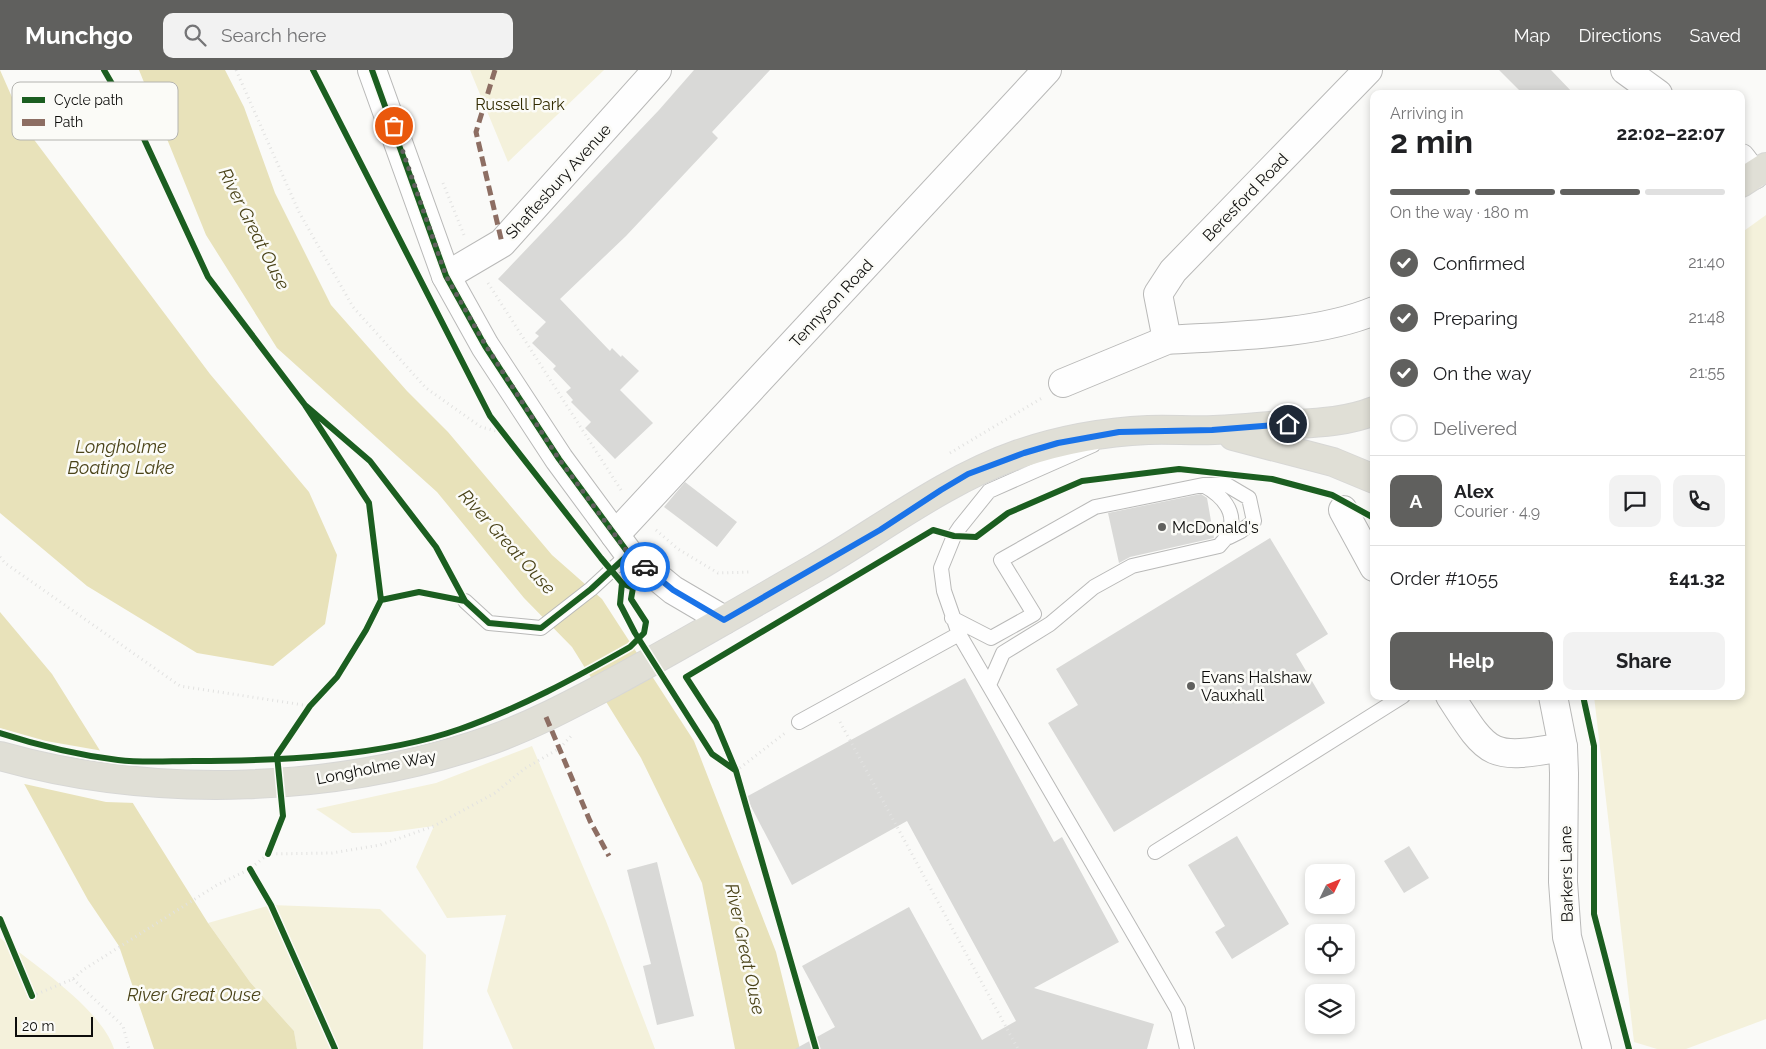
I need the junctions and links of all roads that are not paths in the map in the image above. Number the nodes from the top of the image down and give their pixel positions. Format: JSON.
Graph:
{"nodes":[{"id":1,"x":372,"y":70,"type":"edge"},
{"id":2,"x":657,"y":70,"type":"edge"},
{"id":3,"x":1047,"y":70,"type":"edge"},
{"id":4,"x":1368,"y":70,"type":"edge"},
{"id":5,"x":1625,"y":70,"type":"edge"},
{"id":6,"x":1652,"y":90,"type":"edge"},
{"id":7,"x":446,"y":276,"type":"junction"},
{"id":8,"x":1370,"y":313,"type":"edge"},
{"id":9,"x":1167,"y":340,"type":"junction"},
{"id":10,"x":1055,"y":390,"type":"road end"},
{"id":11,"x":1370,"y":412,"type":"edge"},
{"id":12,"x":1212,"y":430,"type":"junction"},
{"id":13,"x":1119,"y":432,"type":"junction"},
{"id":14,"x":1370,"y":477,"type":"edge"},
{"id":15,"x":1203,"y":484,"type":"junction"},
{"id":16,"x":1343,"y":510,"type":"dead end"},
{"id":17,"x":1228,"y":537,"type":"junction"},
{"id":18,"x":622,"y":545,"type":"junction"},
{"id":19,"x":1370,"y":560,"type":"edge"},
{"id":20,"x":466,"y":602,"type":"dead end"},
{"id":21,"x":952,"y":618,"type":"junction"},
{"id":22,"x":724,"y":620,"type":"junction"},
{"id":23,"x":959,"y":634,"type":"junction"},
{"id":24,"x":989,"y":685,"type":"junction"},
{"id":25,"x":1397,"y":700,"type":"edge"},
{"id":26,"x":1453,"y":700,"type":"edge"},
{"id":27,"x":1555,"y":700,"type":"edge"},
{"id":28,"x":799,"y":722,"type":"road end"},
{"id":29,"x":1563,"y":747,"type":"junction"},
{"id":30,"x":0,"y":756,"type":"edge"},
{"id":31,"x":1155,"y":852,"type":"dead end"},
{"id":32,"x":1187,"y":1049,"type":"edge"},
{"id":33,"x":1597,"y":1049,"type":"edge"}],
"edges":[{"from":1,"to":7,"type":"street"},
{"from":2,"to":7,"type":"street","name":"Shaftesbury Avenue"},
{"from":3,"to":18,"type":"street","name":"Tennyson Road"},
{"from":4,"to":9,"type":"street","name":"Beresford Road"},
{"from":5,"to":6,"type":"street"},
{"from":7,"to":18,"type":"street"},
{"from":8,"to":9,"type":"street"},
{"from":9,"to":10,"type":"street"},
{"from":11,"to":12,"type":"main road"},
{"from":12,"to":13,"type":"main road","name":"Longholme Way"},
{"from":12,"to":14,"type":"main road"},
{"from":13,"to":21,"type":"lane"},
{"from":13,"to":22,"type":"main road","name":"Longholme Way"},
{"from":15,"to":17,"type":"lane"},
{"from":15,"to":17,"type":"lane"},
{"from":15,"to":21,"type":"lane"},
{"from":16,"to":19,"type":"street"},
{"from":17,"to":24,"type":"lane"},
{"from":18,"to":20,"type":"lane"},
{"from":18,"to":22,"type":"street"},
{"from":21,"to":23,"type":"lane"},
{"from":22,"to":30,"type":"main road","name":"Longholme Way"},
{"from":23,"to":24,"type":"lane"},
{"from":23,"to":28,"type":"lane"},
{"from":24,"to":32,"type":"lane"},
{"from":25,"to":31,"type":"lane"},
{"from":26,"to":29,"type":"street"},
{"from":27,"to":29,"type":"street","name":"Barkers Lane"},
{"from":29,"to":33,"type":"street","name":"Barkers Lane"}]}
